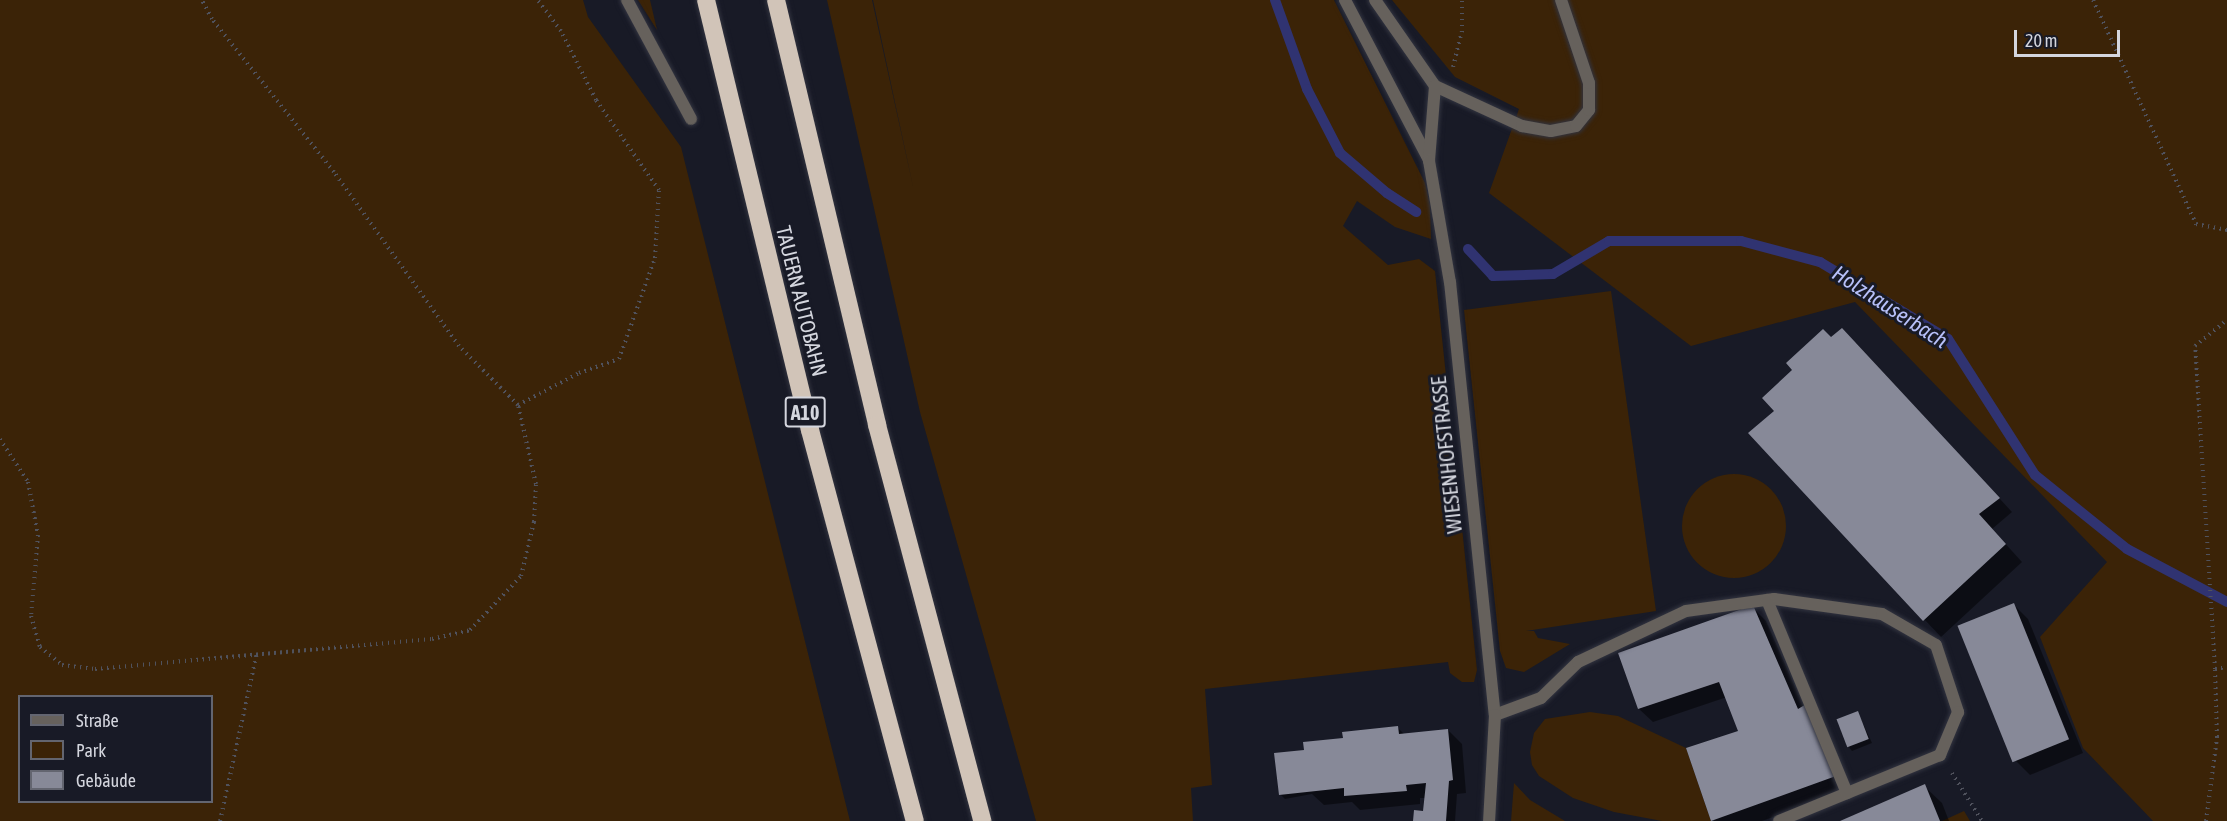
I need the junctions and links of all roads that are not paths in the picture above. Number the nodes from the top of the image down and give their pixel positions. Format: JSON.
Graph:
{"nodes":[{"id":1,"x":627,"y":0,"type":"edge"},
{"id":2,"x":706,"y":0,"type":"edge"},
{"id":3,"x":776,"y":0,"type":"edge"},
{"id":4,"x":1345,"y":0,"type":"edge"},
{"id":5,"x":1375,"y":0,"type":"edge"},
{"id":6,"x":1561,"y":0,"type":"edge"},
{"id":7,"x":1435,"y":86,"type":"junction"},
{"id":8,"x":691,"y":119,"type":"dead end"},
{"id":9,"x":1430,"y":161,"type":"junction"},
{"id":10,"x":1767,"y":600,"type":"junction"},
{"id":11,"x":1495,"y":715,"type":"junction"},
{"id":12,"x":1847,"y":793,"type":"junction"},
{"id":13,"x":915,"y":821,"type":"edge"},
{"id":14,"x":982,"y":821,"type":"edge"},
{"id":15,"x":1489,"y":821,"type":"edge"},
{"id":16,"x":1779,"y":821,"type":"edge"}],
"edges":[{"from":1,"to":8,"type":"street"},
{"from":2,"to":13,"type":"highway","name":"TAUERN AUTOBAHN","number":"A10"},
{"from":3,"to":14,"type":"highway","name":"TAUERN AUTOBAHN"},
{"from":4,"to":9,"type":"street"},
{"from":5,"to":7,"type":"street"},
{"from":6,"to":7,"type":"street"},
{"from":7,"to":9,"type":"street","name":"WIESENHOFSTRASSE"},
{"from":9,"to":11,"type":"street","name":"WIESENHOFSTRASSE"},
{"from":10,"to":11,"type":"street"},
{"from":10,"to":12,"type":"street"},
{"from":10,"to":12,"type":"street"},
{"from":11,"to":15,"type":"street","name":"WIESENHOFSTRASSE"},
{"from":12,"to":16,"type":"street"}]}
